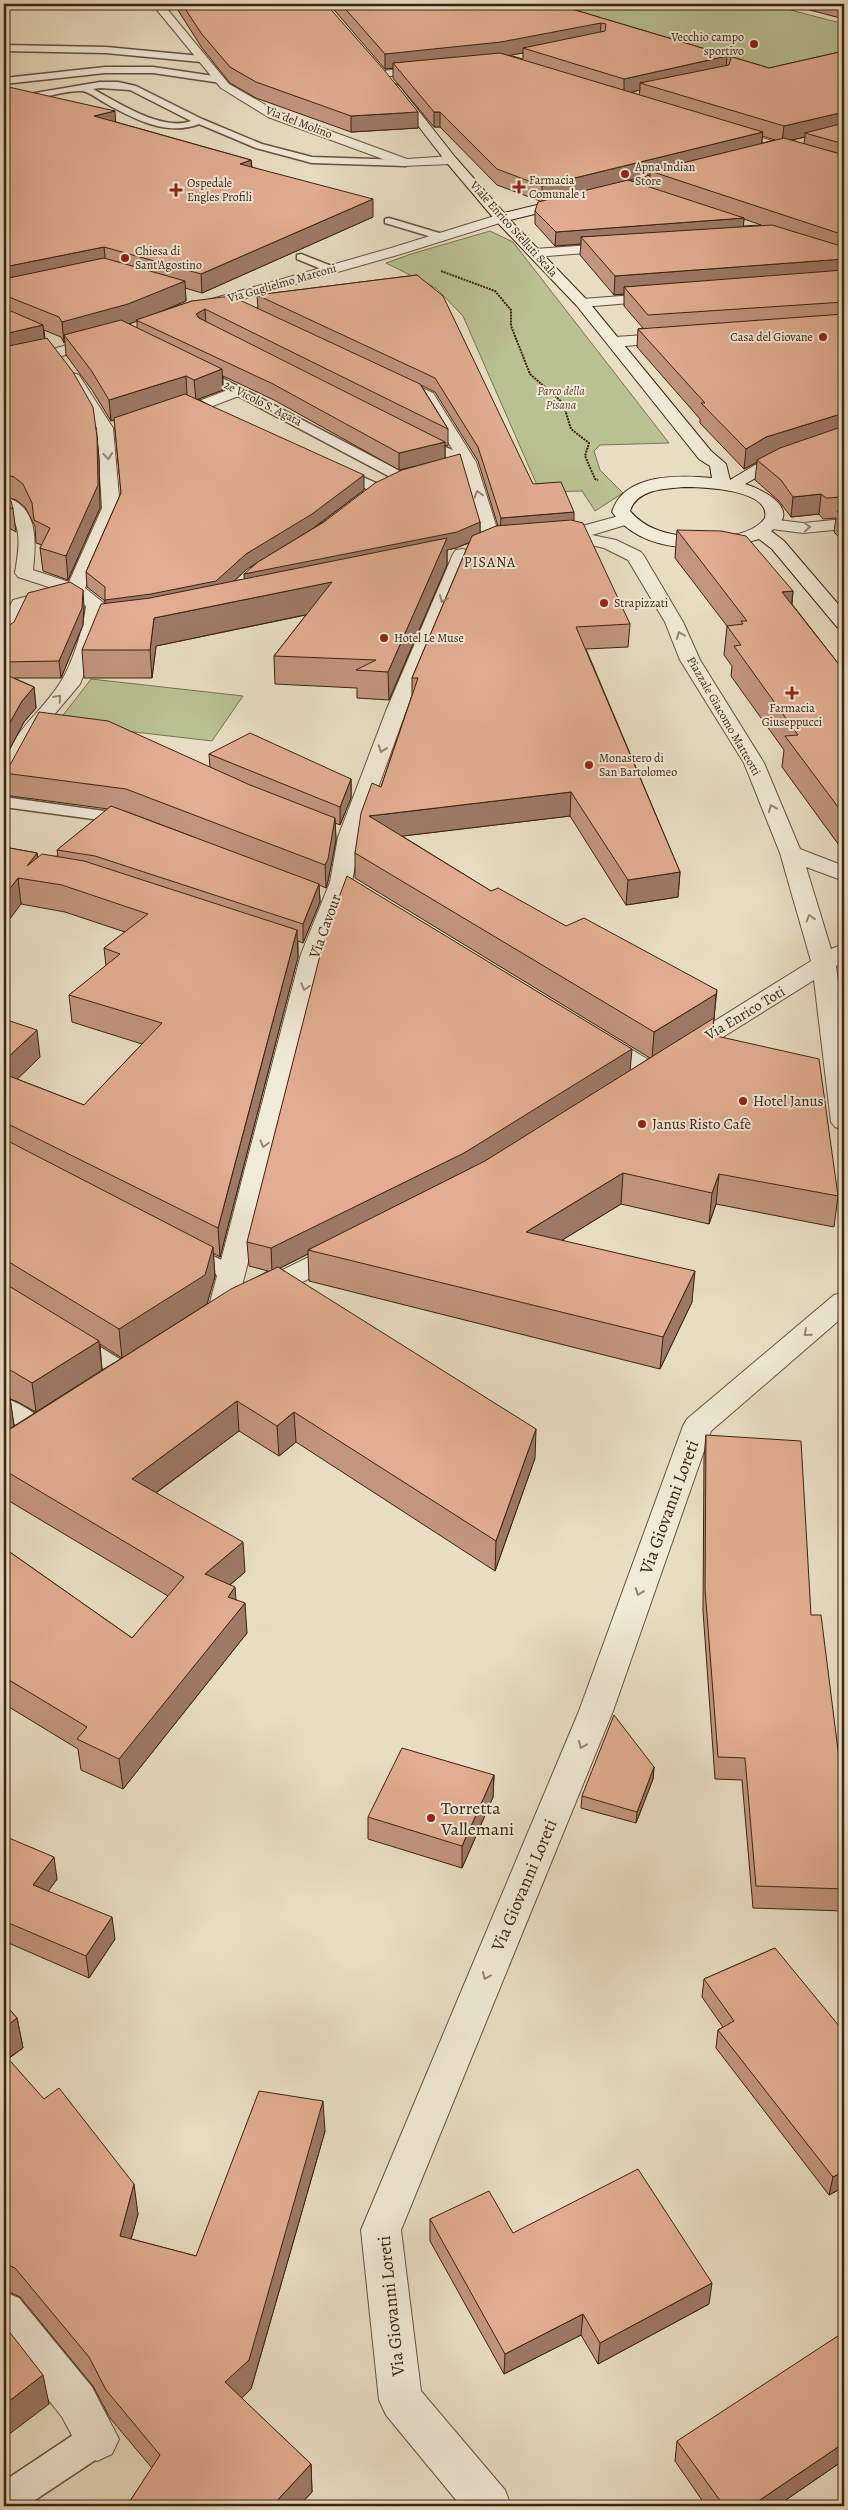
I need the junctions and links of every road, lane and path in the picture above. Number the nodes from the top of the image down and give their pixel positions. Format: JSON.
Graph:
{"nodes":[{"id":1,"x":157,"y":4,"type":"edge"},
{"id":2,"x":4,"y":48,"type":"edge"},
{"id":3,"x":201,"y":59,"type":"junction"},
{"id":4,"x":442,"y":68,"type":"edge"},
{"id":5,"x":220,"y":80,"type":"junction"},
{"id":6,"x":4,"y":81,"type":"edge"},
{"id":7,"x":84,"y":88,"type":"junction"},
{"id":8,"x":61,"y":103,"type":"edge"},
{"id":9,"x":198,"y":121,"type":"junction"},
{"id":10,"x":711,"y":126,"type":"edge"},
{"id":11,"x":810,"y":142,"type":"edge"},
{"id":12,"x":784,"y":148,"type":"junction"},
{"id":13,"x":755,"y":155,"type":"edge"},
{"id":14,"x":452,"y":160,"type":"junction"},
{"id":15,"x":406,"y":163,"type":"junction"},
{"id":16,"x":844,"y":167,"type":"edge"},
{"id":17,"x":698,"y":170,"type":"edge"},
{"id":18,"x":630,"y":187,"type":"junction"},
{"id":19,"x":658,"y":196,"type":"edge"},
{"id":20,"x":502,"y":218,"type":"junction"},
{"id":21,"x":389,"y":222,"type":"dead end"},
{"id":22,"x":442,"y":237,"type":"junction"},
{"id":23,"x":633,"y":246,"type":"edge"},
{"id":24,"x":396,"y":251,"type":"junction"},
{"id":25,"x":534,"y":253,"type":"junction"},
{"id":26,"x":301,"y":257,"type":"edge"},
{"id":27,"x":330,"y":270,"type":"junction"},
{"id":28,"x":188,"y":295,"type":"edge"},
{"id":29,"x":677,"y":295,"type":"edge"},
{"id":30,"x":218,"y":301,"type":"junction"},
{"id":31,"x":582,"y":303,"type":"junction"},
{"id":32,"x":187,"y":312,"type":"edge"},
{"id":33,"x":249,"y":312,"type":"edge"},
{"id":34,"x":114,"y":336,"type":"edge"},
{"id":35,"x":685,"y":337,"type":"edge"},
{"id":36,"x":615,"y":342,"type":"junction"},
{"id":37,"x":51,"y":345,"type":"junction"},
{"id":38,"x":4,"y":362,"type":"edge"},
{"id":39,"x":187,"y":364,"type":"edge"},
{"id":40,"x":374,"y":371,"type":"edge"},
{"id":41,"x":238,"y":391,"type":"junction"},
{"id":42,"x":191,"y":404,"type":"joint"},
{"id":43,"x":214,"y":414,"type":"edge"},
{"id":44,"x":406,"y":433,"type":"edge"},
{"id":45,"x":844,"y":438,"type":"edge"},
{"id":46,"x":705,"y":455,"type":"junction"},
{"id":47,"x":773,"y":461,"type":"junction"},
{"id":48,"x":468,"y":462,"type":"junction"},
{"id":49,"x":327,"y":465,"type":"edge"},
{"id":50,"x":440,"y":467,"type":"edge"},
{"id":51,"x":408,"y":475,"type":"joint"},
{"id":52,"x":684,"y":482,"type":"junction"},
{"id":53,"x":727,"y":485,"type":"junction"},
{"id":54,"x":637,"y":492,"type":"junction"},
{"id":55,"x":749,"y":492,"type":"junction"},
{"id":56,"x":372,"y":493,"type":"joint"},
{"id":57,"x":4,"y":502,"type":"edge"},
{"id":58,"x":626,"y":519,"type":"junction"},
{"id":59,"x":844,"y":524,"type":"edge"},
{"id":60,"x":765,"y":528,"type":"junction"},
{"id":61,"x":570,"y":535,"type":"junction"},
{"id":62,"x":551,"y":536,"type":"edge"},
{"id":63,"x":662,"y":538,"type":"junction"},
{"id":64,"x":739,"y":538,"type":"junction"},
{"id":65,"x":512,"y":539,"type":"edge"},
{"id":66,"x":492,"y":540,"type":"junction"},
{"id":67,"x":636,"y":556,"type":"junction"},
{"id":68,"x":793,"y":562,"type":"junction"},
{"id":69,"x":75,"y":590,"type":"junction"},
{"id":70,"x":844,"y":623,"type":"edge"},
{"id":71,"x":4,"y":638,"type":"edge"},
{"id":72,"x":4,"y":782,"type":"edge"},
{"id":73,"x":4,"y":802,"type":"edge"},
{"id":74,"x":146,"y":828,"type":"edge"},
{"id":75,"x":791,"y":853,"type":"junction"},
{"id":76,"x":844,"y":874,"type":"edge"},
{"id":77,"x":834,"y":958,"type":"edge"},
{"id":78,"x":583,"y":1030,"type":"edge"},
{"id":79,"x":650,"y":1071,"type":"junction"},
{"id":80,"x":625,"y":1087,"type":"edge"},
{"id":81,"x":844,"y":1122,"type":"edge"},
{"id":82,"x":169,"y":1241,"type":"edge"},
{"id":83,"x":360,"y":1242,"type":"edge"},
{"id":84,"x":230,"y":1273,"type":"junction"},
{"id":85,"x":844,"y":1301,"type":"edge"},
{"id":86,"x":222,"y":1310,"type":"junction"},
{"id":87,"x":197,"y":1325,"type":"edge"},
{"id":88,"x":55,"y":1329,"type":"edge"},
{"id":89,"x":148,"y":1356,"type":"edge"},
{"id":90,"x":123,"y":1371,"type":"junction"},
{"id":91,"x":99,"y":1386,"type":"edge"},
{"id":92,"x":4,"y":1406,"type":"edge"},
{"id":93,"x":59,"y":1411,"type":"edge"},
{"id":94,"x":35,"y":1426,"type":"junction"},
{"id":95,"x":12,"y":1443,"type":"edge"},
{"id":96,"x":4,"y":2312,"type":"edge"},
{"id":97,"x":97,"y":2439,"type":"joint"},
{"id":98,"x":4,"y":2500,"type":"edge"},
{"id":99,"x":489,"y":2506,"type":"edge"}],
"edges":[{"from":1,"to":3,"type":"street","name":"Via del Molino"},
{"from":2,"to":3,"type":"lane"},
{"from":3,"to":5,"type":"street","name":"Via del Molino"},
{"from":4,"to":14,"type":"street","name":"Viale Enrico Stelluti Scala"},
{"from":5,"to":6,"type":"lane"},
{"from":5,"to":15,"type":"street","name":"Via del Molino"},
{"from":7,"to":8,"type":"lane"},
{"from":7,"to":9,"type":"lane"},
{"from":7,"to":9,"type":"lane"},
{"from":9,"to":15,"type":"lane"},
{"from":10,"to":12,"type":"street"},
{"from":11,"to":12,"type":"street"},
{"from":12,"to":13,"type":"street"},
{"from":12,"to":16,"type":"street"},
{"from":14,"to":15,"type":"street","name":"Via del Molino"},
{"from":14,"to":20,"type":"street","name":"Viale Enrico Stelluti Scala"},
{"from":17,"to":18,"type":"street","name":"Via Guglielmo Marconi"},
{"from":18,"to":19,"type":"street"},
{"from":18,"to":20,"type":"street","name":"Via Guglielmo Marconi"},
{"from":20,"to":22,"type":"street","name":"Via Guglielmo Marconi"},
{"from":20,"to":25,"type":"street","name":"Viale Enrico Stelluti Scala"},
{"from":21,"to":22,"type":"lane"},
{"from":22,"to":24,"type":"street","name":"Via Guglielmo Marconi"},
{"from":23,"to":25,"type":"street"},
{"from":24,"to":27,"type":"street","name":"Via Guglielmo Marconi"},
{"from":24,"to":54,"type":"path"},
{"from":25,"to":31,"type":"street","name":"Viale Enrico Stelluti Scala"},
{"from":26,"to":27,"type":"lane"},
{"from":27,"to":30,"type":"street","name":"Via Guglielmo Marconi"},
{"from":28,"to":30,"type":"street"},
{"from":29,"to":31,"type":"street"},
{"from":30,"to":32,"type":"street","name":"Via Guglielmo Marconi"},
{"from":30,"to":33,"type":"street"},
{"from":31,"to":36,"type":"street","name":"Viale Enrico Stelluti Scala"},
{"from":34,"to":37,"type":"street"},
{"from":35,"to":36,"type":"street"},
{"from":36,"to":46,"type":"street","name":"Viale Enrico Stelluti Scala"},
{"from":37,"to":38,"type":"street"},
{"from":37,"to":69,"type":"street","one_way":true},
{"from":39,"to":41,"type":"lane","name":"2e Vicolo S. Agata"},
{"from":40,"to":48,"type":"street"},
{"from":41,"to":42,"type":"street"},
{"from":41,"to":51,"type":"lane","name":"2e Vicolo S. Agata"},
{"from":42,"to":43,"type":"lane"},
{"from":44,"to":48,"type":"lane"},
{"from":45,"to":47,"type":"street"},
{"from":46,"to":47,"type":"street"},
{"from":46,"to":52,"type":"street"},
{"from":46,"to":53,"type":"street","name":"Viale Enrico Stelluti Scala"},
{"from":47,"to":53,"type":"street"},
{"from":47,"to":55,"type":"street"},
{"from":48,"to":50,"type":"street"},
{"from":66,"to":48,"type":"street","one_way":true},
{"from":49,"to":56,"type":"lane"},
{"from":51,"to":56,"type":"street"},
{"from":52,"to":53,"type":"street"},
{"from":52,"to":54,"type":"street"},
{"from":53,"to":55,"type":"street"},
{"from":54,"to":58,"type":"street"},
{"from":55,"to":60,"type":"street"},
{"from":57,"to":69,"type":"street"},
{"from":58,"to":61,"type":"street"},
{"from":58,"to":63,"type":"street"},
{"from":60,"to":59,"type":"street","one_way":true},
{"from":60,"to":64,"type":"street"},
{"from":60,"to":68,"type":"street"},
{"from":61,"to":62,"type":"street"},
{"from":61,"to":67,"type":"street"},
{"from":63,"to":64,"type":"street"},
{"from":63,"to":67,"type":"street"},
{"from":64,"to":68,"type":"street"},
{"from":65,"to":66,"type":"street"},
{"from":66,"to":84,"type":"street","name":"Via Cavour","one_way":true},
{"from":75,"to":67,"type":"street","name":"Piazzale Giacomo Matteotti","one_way":true},
{"from":68,"to":70,"type":"street"},
{"from":69,"to":71,"type":"street"},
{"from":72,"to":69,"type":"street","one_way":true},
{"from":73,"to":74,"type":"lane"},
{"from":75,"to":76,"type":"street"},
{"from":77,"to":75,"type":"street","name":"Piazzale Giacomo Matteotti","one_way":true},
{"from":77,"to":79,"type":"street","name":"Via Enrico Toti"},
{"from":77,"to":81,"type":"street"},
{"from":78,"to":79,"type":"street"},
{"from":79,"to":80,"type":"street","name":"Via Enrico Toti"},
{"from":82,"to":84,"type":"lane"},
{"from":83,"to":86,"type":"street"},
{"from":84,"to":86,"type":"street","name":"Via Cavour"},
{"from":85,"to":99,"type":"street","name":"Via Giovanni Loreti","one_way":true},
{"from":86,"to":87,"type":"street"},
{"from":88,"to":90,"type":"lane"},
{"from":89,"to":90,"type":"street"},
{"from":90,"to":91,"type":"street"},
{"from":92,"to":94,"type":"lane"},
{"from":93,"to":94,"type":"street"},
{"from":94,"to":95,"type":"street"},
{"from":96,"to":97,"type":"street"},
{"from":97,"to":98,"type":"lane"}]}
